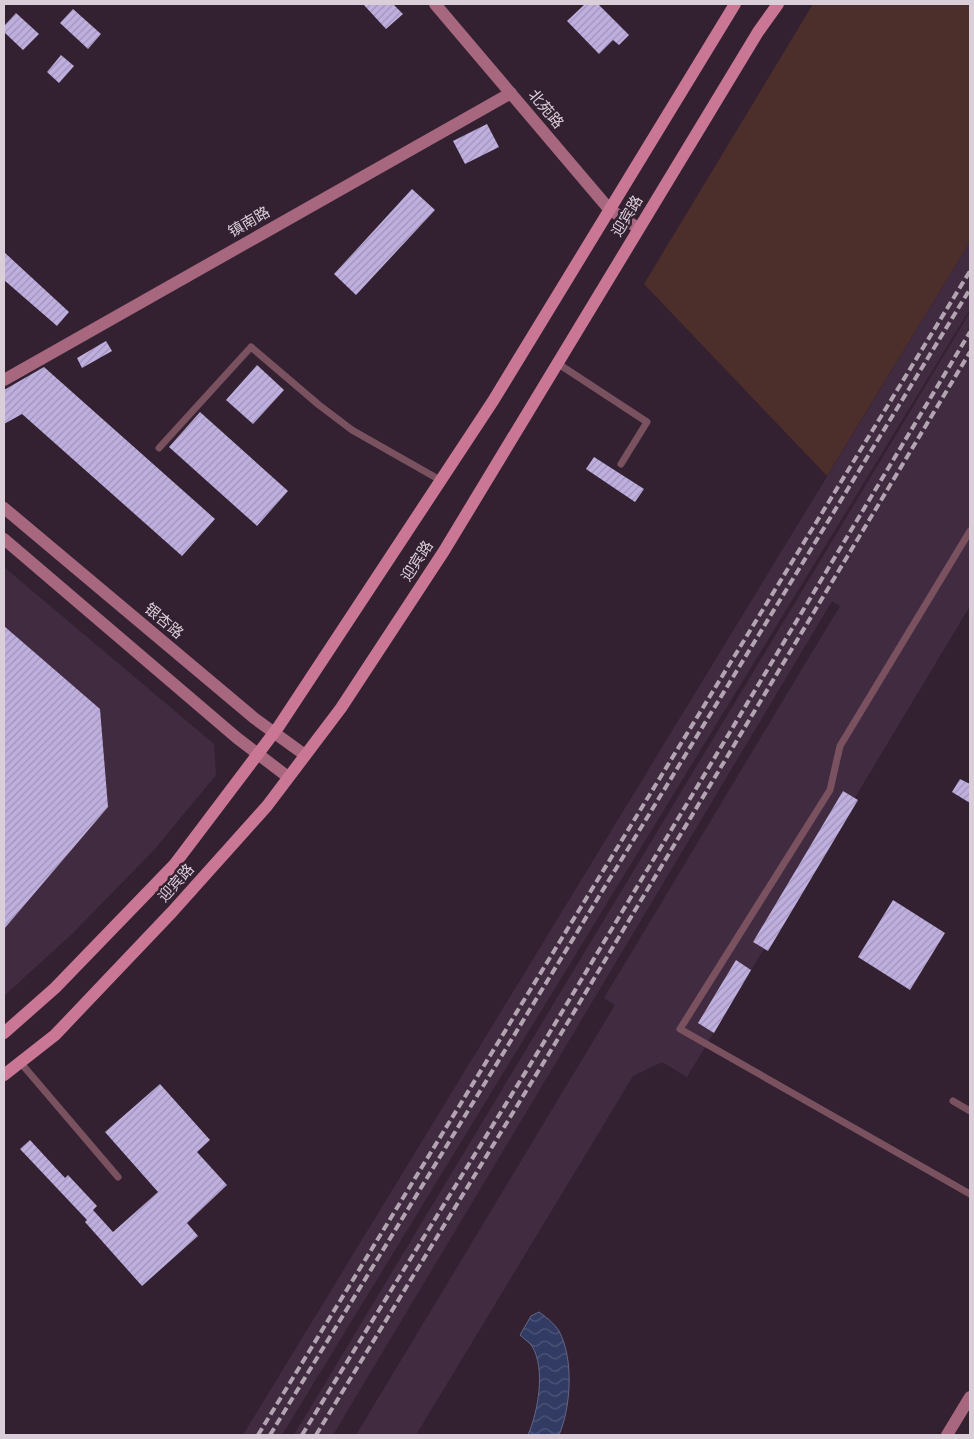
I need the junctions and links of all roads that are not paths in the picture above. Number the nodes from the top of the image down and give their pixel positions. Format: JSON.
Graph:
{"nodes":[{"id":1,"x":435,"y":4,"type":"edge"},
{"id":2,"x":735,"y":4,"type":"edge"},
{"id":3,"x":778,"y":4,"type":"edge"},
{"id":4,"x":510,"y":93,"type":"junction"},
{"id":5,"x":609,"y":209,"type":"junction"},
{"id":6,"x":638,"y":228,"type":"junction"},
{"id":7,"x":558,"y":362,"type":"junction"},
{"id":8,"x":4,"y":380,"type":"edge"},
{"id":9,"x":159,"y":448,"type":"dead end"},
{"id":10,"x":621,"y":464,"type":"dead end"},
{"id":11,"x":440,"y":480,"type":"junction"},
{"id":12,"x":4,"y":508,"type":"edge"},
{"id":13,"x":970,"y":530,"type":"edge"},
{"id":14,"x":4,"y":539,"type":"edge"},
{"id":15,"x":274,"y":733,"type":"junction"},
{"id":16,"x":258,"y":754,"type":"junction"},
{"id":17,"x":305,"y":755,"type":"junction"},
{"id":18,"x":288,"y":778,"type":"junction"},
{"id":19,"x":4,"y":1033,"type":"edge"},
{"id":20,"x":20,"y":1062,"type":"junction"},
{"id":21,"x":4,"y":1075,"type":"edge"},
{"id":22,"x":953,"y":1101,"type":"dead end"},
{"id":23,"x":970,"y":1111,"type":"edge"},
{"id":24,"x":118,"y":1177,"type":"dead end"},
{"id":25,"x":970,"y":1194,"type":"edge"},
{"id":26,"x":970,"y":1396,"type":"edge"},
{"id":27,"x":947,"y":1435,"type":"edge"}],
"edges":[{"from":1,"to":4,"type":"street","name":"北苑路"},
{"from":2,"to":5,"type":"main road","name":"迎宾路"},
{"from":3,"to":6,"type":"main road","name":"迎宾路"},
{"from":4,"to":5,"type":"street","name":"北苑路"},
{"from":4,"to":8,"type":"street","name":"镇南路"},
{"from":5,"to":6,"type":"street","name":"北苑路"},
{"from":5,"to":11,"type":"main road","name":"迎宾路"},
{"from":6,"to":7,"type":"main road","name":"迎宾路"},
{"from":7,"to":10,"type":"lane"},
{"from":7,"to":17,"type":"main road","name":"迎宾路"},
{"from":9,"to":11,"type":"lane"},
{"from":11,"to":15,"type":"main road","name":"迎宾路"},
{"from":12,"to":15,"type":"street","name":"银杏路"},
{"from":13,"to":25,"type":"lane"},
{"from":14,"to":16,"type":"street"},
{"from":15,"to":16,"type":"main road","name":"迎宾路"},
{"from":15,"to":17,"type":"street","name":"银杏路"},
{"from":16,"to":18,"type":"street"},
{"from":16,"to":19,"type":"main road","name":"迎宾路"},
{"from":17,"to":18,"type":"main road","name":"迎宾路"},
{"from":18,"to":20,"type":"main road","name":"迎宾路"},
{"from":20,"to":21,"type":"main road","name":"迎宾路"},
{"from":20,"to":24,"type":"lane"},
{"from":22,"to":23,"type":"lane"},
{"from":26,"to":27,"type":"street"}]}
